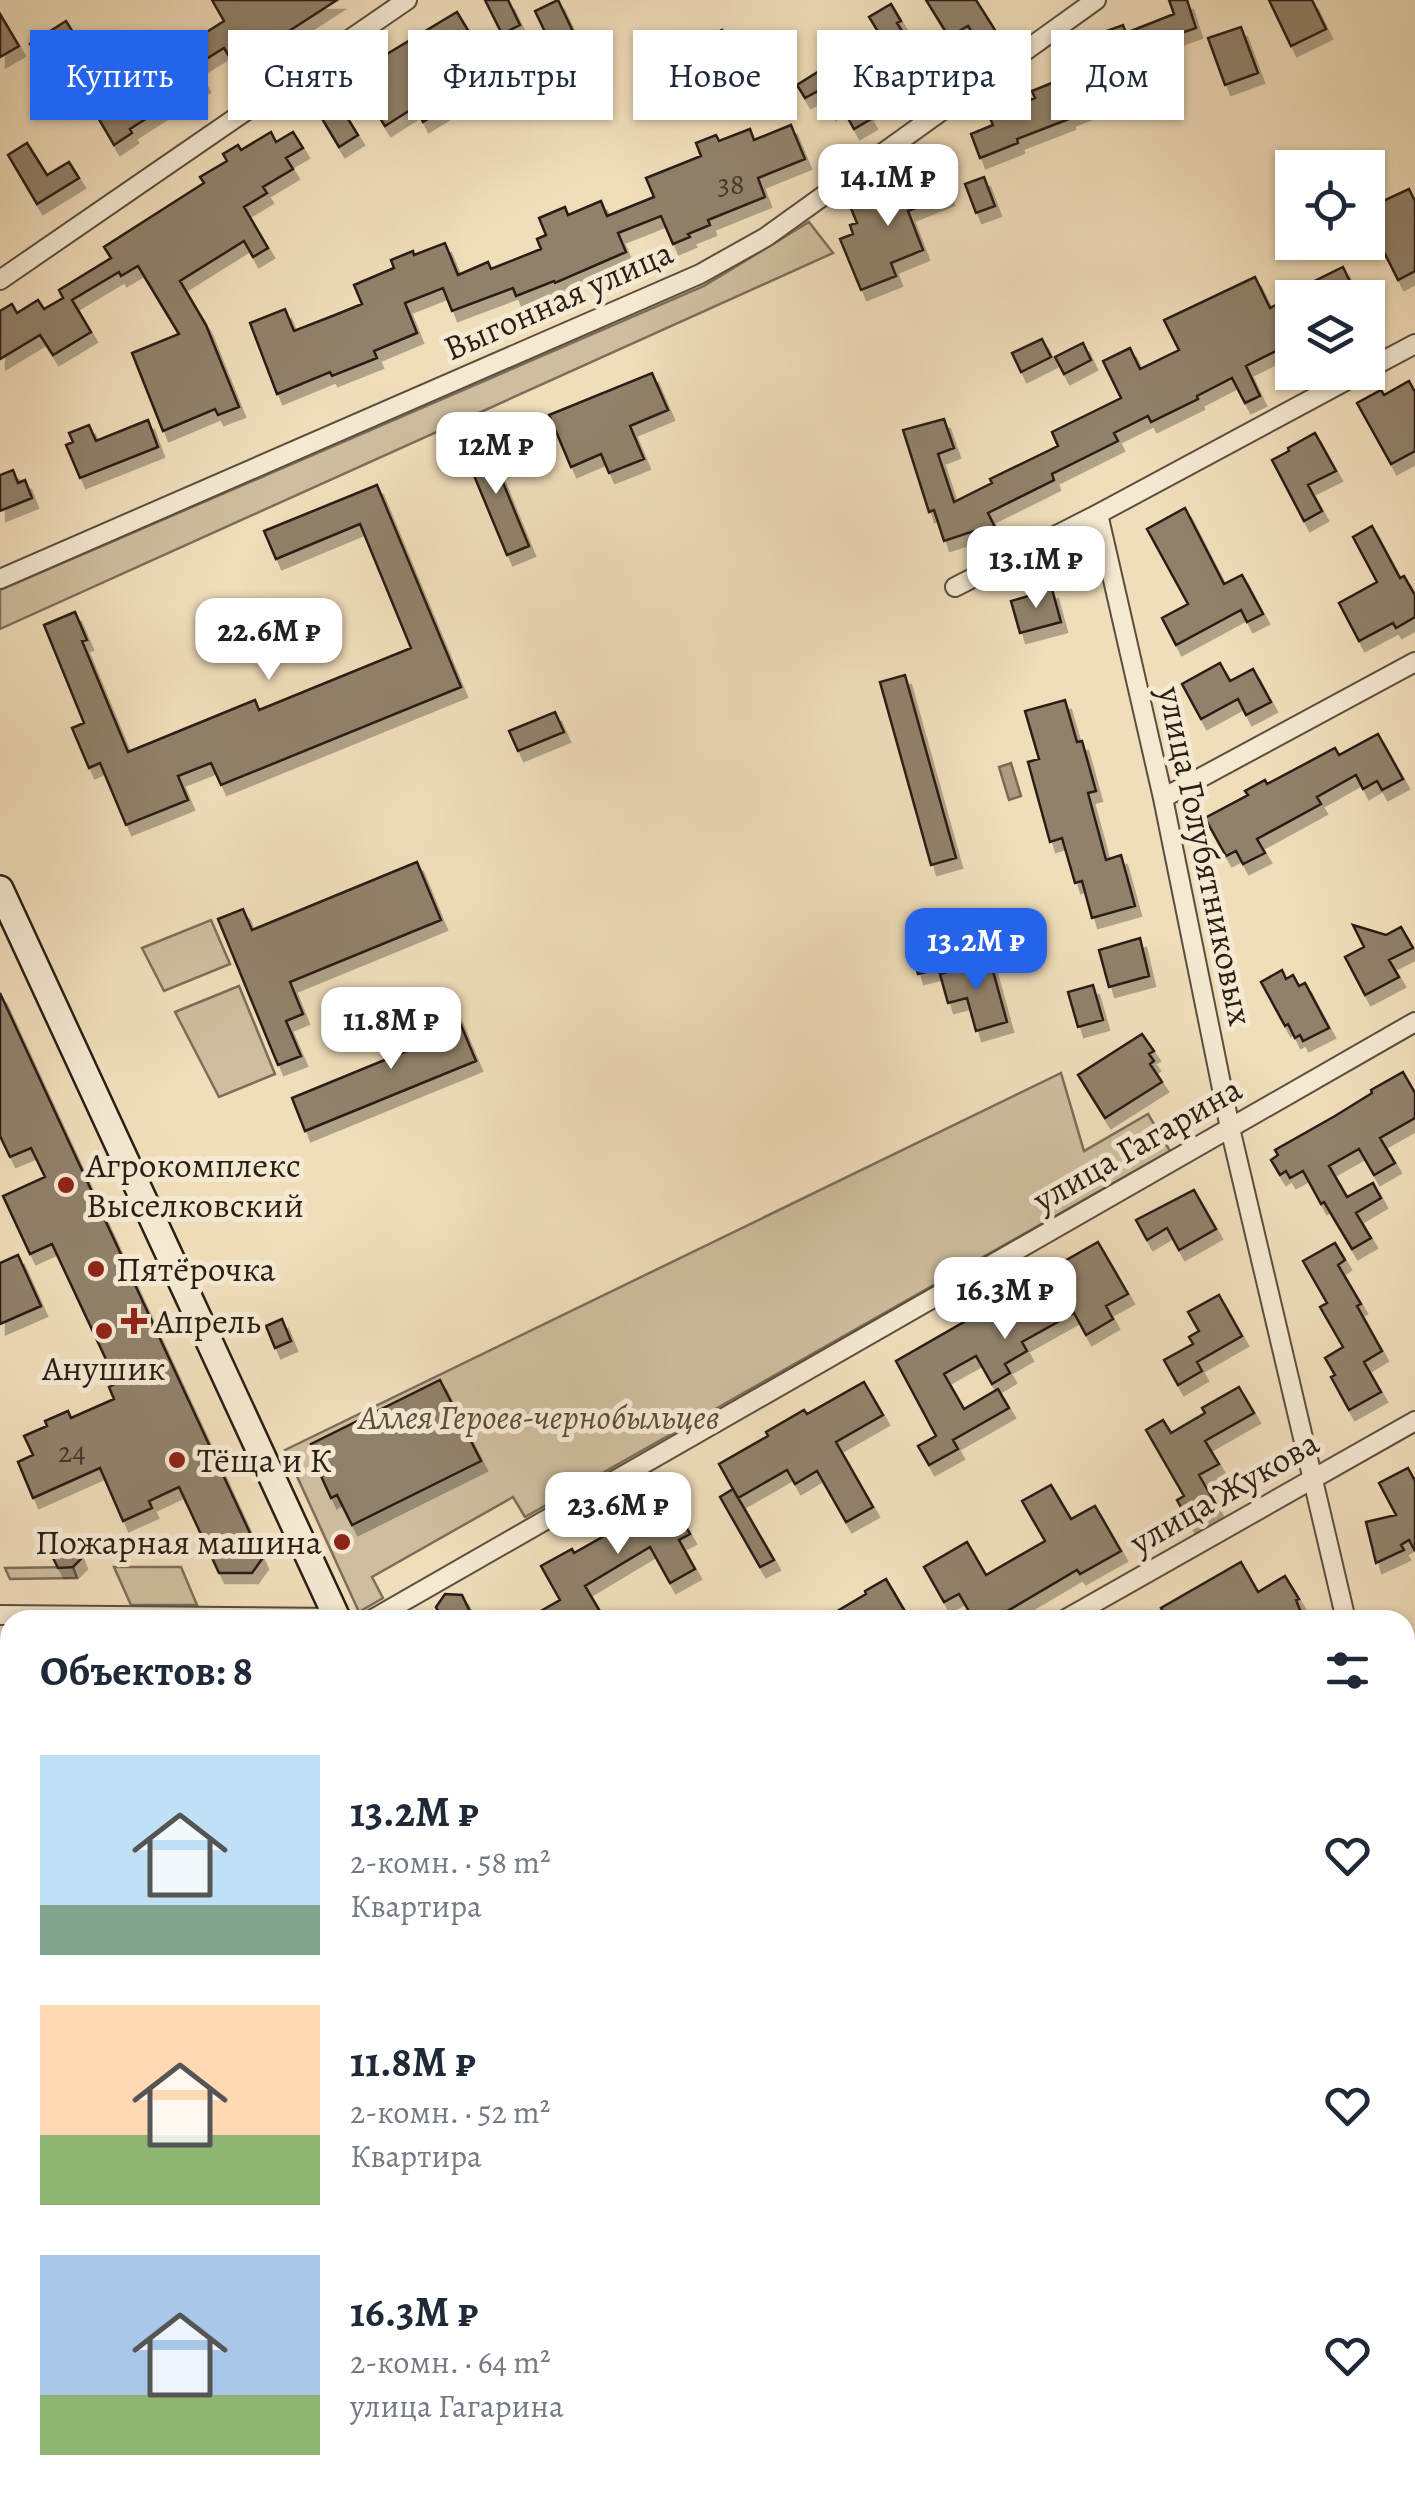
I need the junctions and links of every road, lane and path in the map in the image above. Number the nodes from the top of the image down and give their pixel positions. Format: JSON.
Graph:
{"nodes":[{"id":1,"x":407,"y":0,"type":"edge"},
{"id":2,"x":1096,"y":0,"type":"edge"},
{"id":3,"x":0,"y":280,"type":"edge"},
{"id":4,"x":1415,"y":344,"type":"edge"},
{"id":5,"x":1385,"y":360,"type":"edge"},
{"id":6,"x":1329,"y":390,"type":"edge"},
{"id":7,"x":1098,"y":514,"type":"junction"},
{"id":8,"x":0,"y":578,"type":"edge"},
{"id":9,"x":955,"y":587,"type":"dead end"},
{"id":10,"x":1415,"y":662,"type":"edge"},
{"id":11,"x":1163,"y":798,"type":"junction"},
{"id":12,"x":0,"y":889,"type":"edge"},
{"id":13,"x":1415,"y":1022,"type":"edge"},
{"id":14,"x":1230,"y":1128,"type":"junction"},
{"id":15,"x":1415,"y":1420,"type":"edge"},
{"id":16,"x":1312,"y":1479,"type":"junction"},
{"id":17,"x":333,"y":1610,"type":"edge"},
{"id":18,"x":388,"y":1610,"type":"edge"},
{"id":19,"x":1082,"y":1610,"type":"edge"},
{"id":20,"x":1344,"y":1610,"type":"edge"}],
"edges":[{"from":1,"to":3,"type":"street"},
{"from":2,"to":8,"type":"street","name":"Выгонная улица"},
{"from":4,"to":5,"type":"street"},
{"from":6,"to":7,"type":"street"},
{"from":7,"to":9,"type":"street"},
{"from":7,"to":11,"type":"street","name":"улица Голубятниковых"},
{"from":10,"to":11,"type":"street"},
{"from":11,"to":14,"type":"street","name":"улица Голубятниковых"},
{"from":12,"to":17,"type":"street"},
{"from":13,"to":14,"type":"street","name":"улица Гагарина"},
{"from":14,"to":16,"type":"street","name":"улица Голубятниковых"},
{"from":14,"to":18,"type":"street","name":"улица Гагарина"},
{"from":15,"to":16,"type":"street","name":"улица Жукова"},
{"from":16,"to":19,"type":"street","name":"улица Жукова"},
{"from":16,"to":20,"type":"street","name":"улица Голубятниковых"}]}
